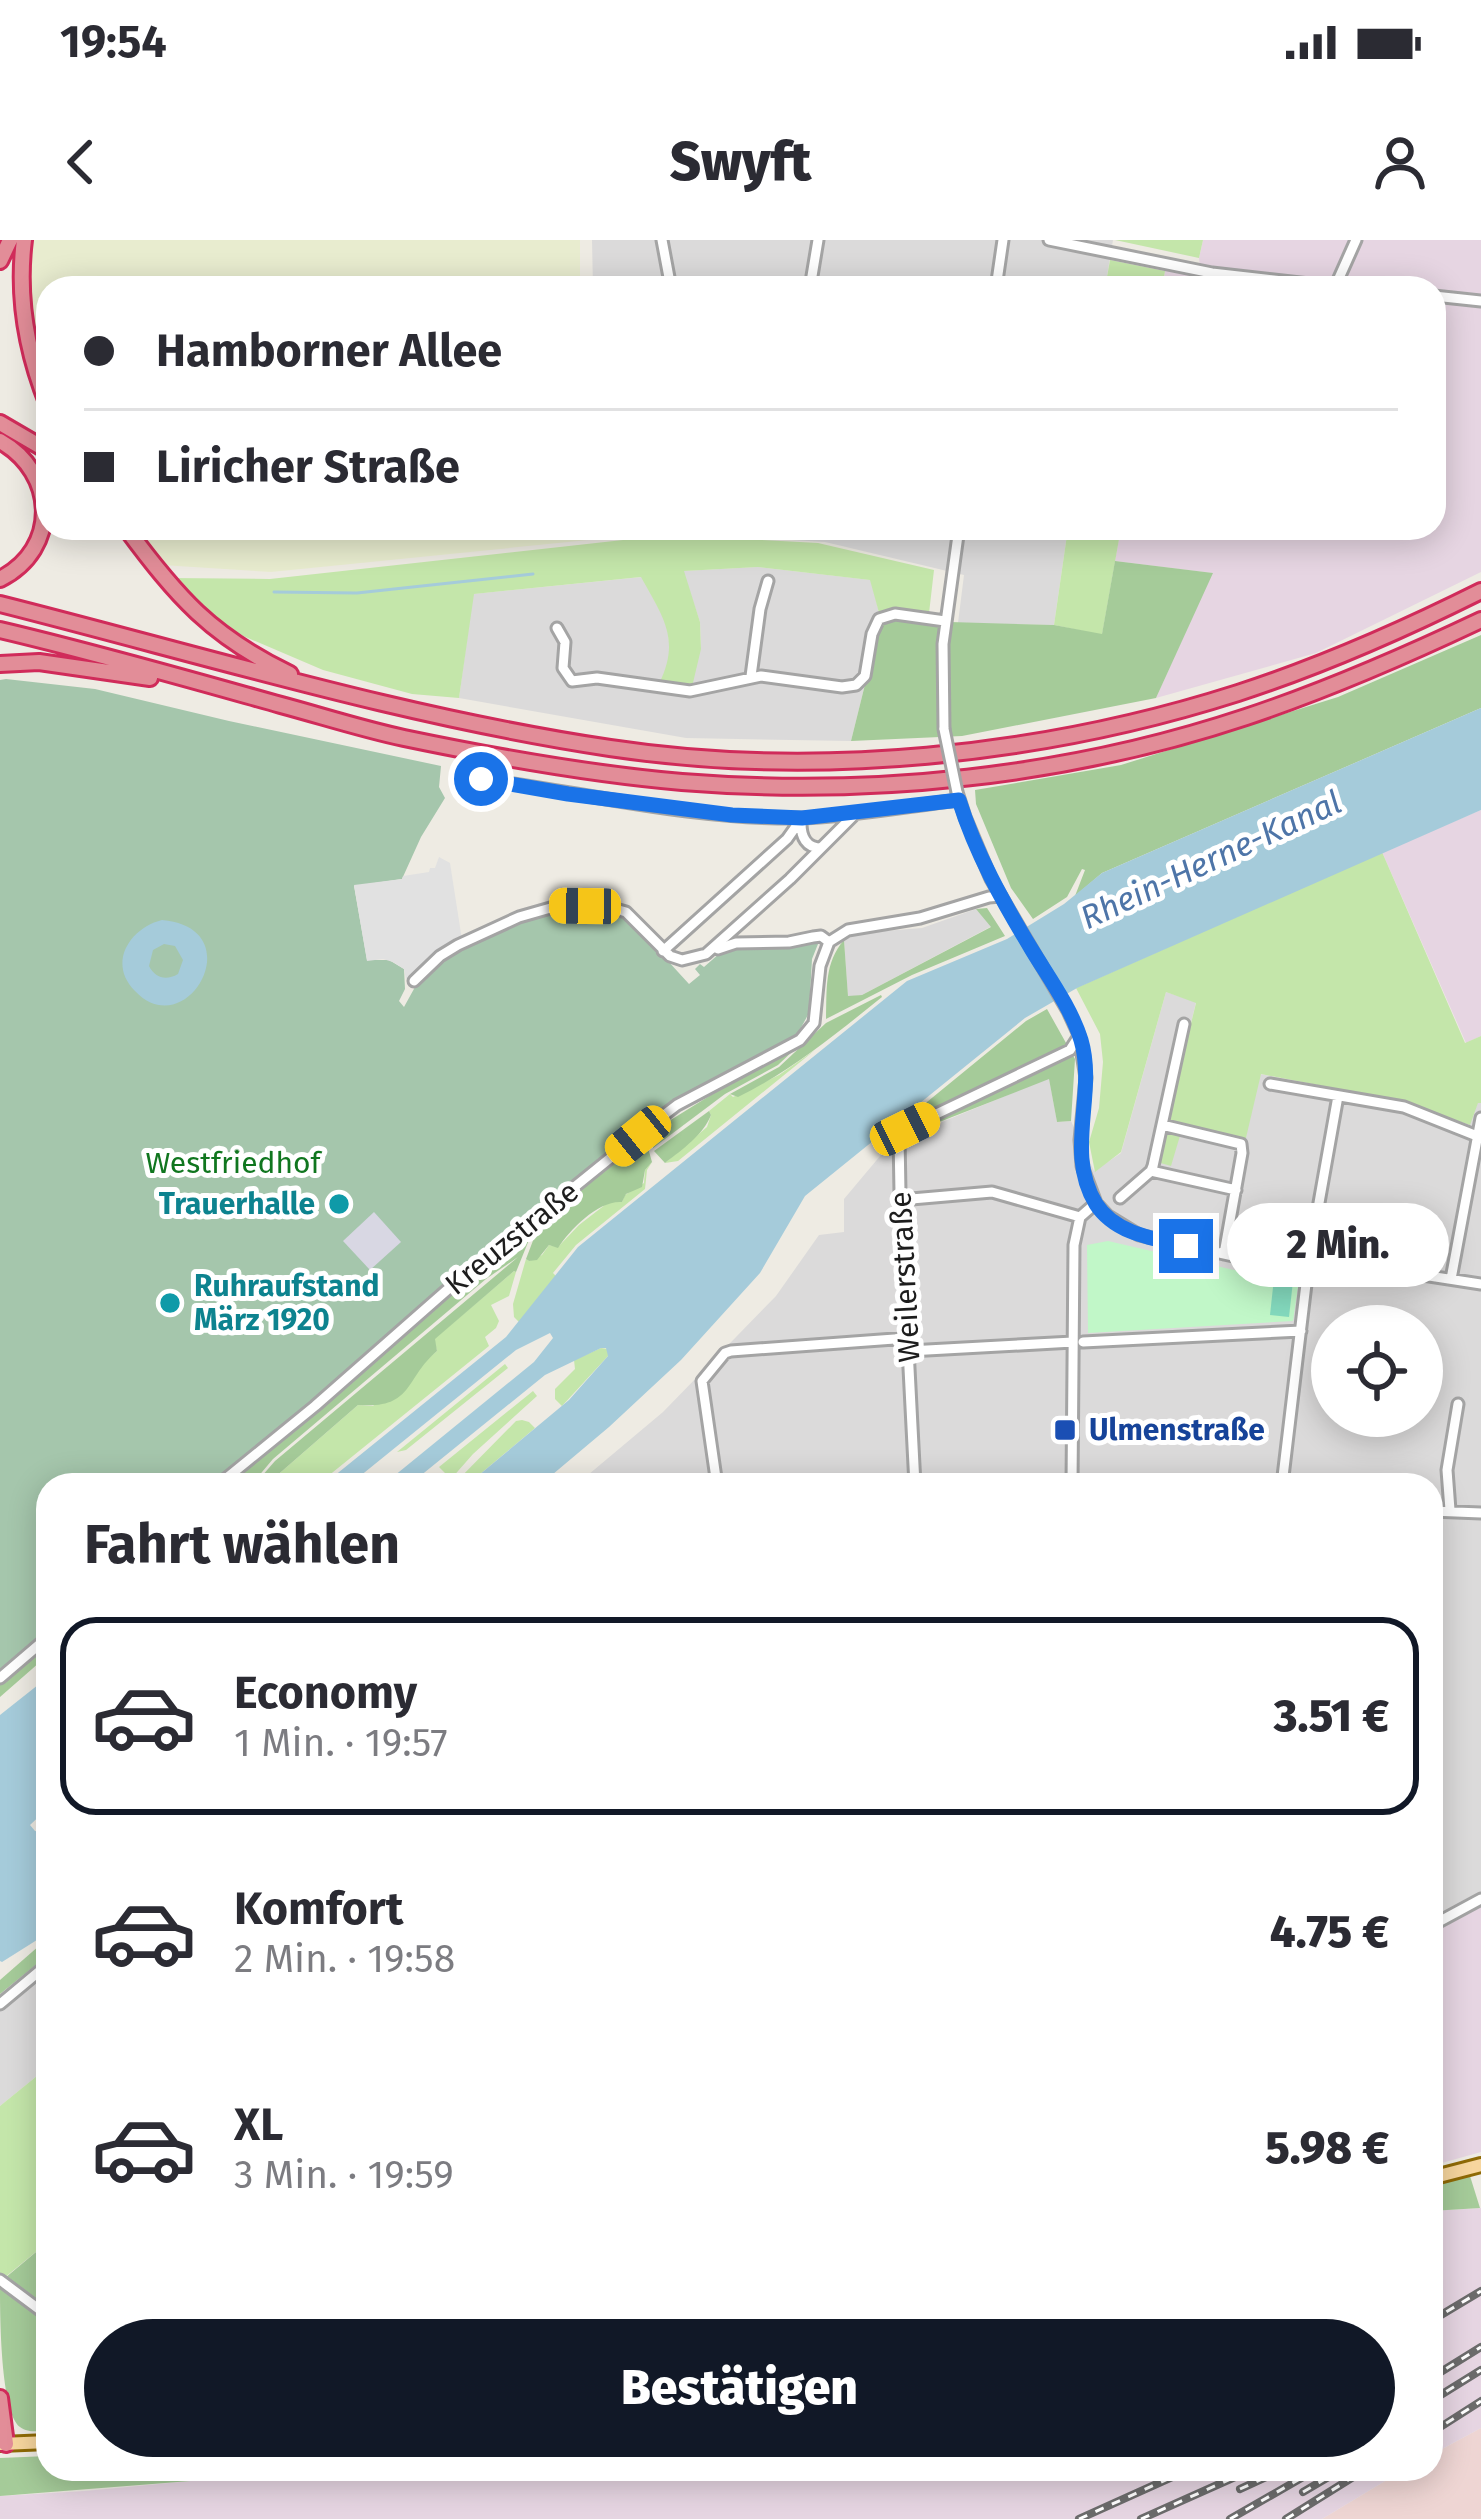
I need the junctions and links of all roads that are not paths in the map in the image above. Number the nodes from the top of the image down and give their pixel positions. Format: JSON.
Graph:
{"nodes":[{"id":1,"x":10,"y":240,"type":"edge"},
{"id":2,"x":24,"y":240,"type":"edge"},
{"id":3,"x":662,"y":240,"type":"edge"},
{"id":4,"x":818,"y":240,"type":"edge"},
{"id":5,"x":1003,"y":240,"type":"edge"},
{"id":6,"x":1049,"y":240,"type":"edge"},
{"id":7,"x":1356,"y":240,"type":"edge"},
{"id":8,"x":0,"y":261,"type":"edge"},
{"id":9,"x":669,"y":276,"type":"edge"},
{"id":10,"x":812,"y":276,"type":"edge"},
{"id":11,"x":998,"y":276,"type":"edge"},
{"id":12,"x":1238,"y":276,"type":"edge"},
{"id":13,"x":1340,"y":276,"type":"edge"},
{"id":14,"x":1446,"y":297,"type":"edge"},
{"id":15,"x":1481,"y":301,"type":"edge"},
{"id":16,"x":36,"y":368,"type":"edge"},
{"id":17,"x":0,"y":424,"type":"edge"},
{"id":18,"x":0,"y":441,"type":"edge"},
{"id":19,"x":36,"y":444,"type":"edge"},
{"id":20,"x":36,"y":478,"type":"edge"},
{"id":21,"x":37,"y":540,"type":"edge"},
{"id":22,"x":135,"y":540,"type":"edge"},
{"id":23,"x":956,"y":540,"type":"edge"},
{"id":24,"x":0,"y":579,"type":"edge"},
{"id":25,"x":767,"y":581,"type":"dead end"},
{"id":26,"x":1481,"y":591,"type":"edge"},
{"id":27,"x":0,"y":604,"type":"edge"},
{"id":28,"x":1481,"y":620,"type":"edge"},
{"id":29,"x":945,"y":621,"type":"junction"},
{"id":30,"x":557,"y":628,"type":"dead end"},
{"id":31,"x":0,"y":630,"type":"edge"},
{"id":32,"x":0,"y":664,"type":"edge"},
{"id":33,"x":752,"y":676,"type":"junction"},
{"id":34,"x":316,"y":686,"type":"junction"},
{"id":35,"x":213,"y":687,"type":"junction"},
{"id":36,"x":458,"y":788,"type":"dead end"},
{"id":37,"x":958,"y":796,"type":"junction"},
{"id":38,"x":855,"y":814,"type":"junction"},
{"id":39,"x":802,"y":818,"type":"junction"},
{"id":40,"x":823,"y":848,"type":"junction"},
{"id":41,"x":1001,"y":896,"type":"junction"},
{"id":42,"x":829,"y":941,"type":"junction"},
{"id":43,"x":663,"y":951,"type":"junction"},
{"id":44,"x":710,"y":952,"type":"junction"},
{"id":45,"x":414,"y":981,"type":"dead end"},
{"id":46,"x":1184,"y":1024,"type":"dead end"},
{"id":47,"x":1079,"y":1035,"type":"junction"},
{"id":48,"x":1270,"y":1084,"type":"dead end"},
{"id":49,"x":1339,"y":1096,"type":"junction"},
{"id":50,"x":1481,"y":1118,"type":"edge"},
{"id":51,"x":1162,"y":1125,"type":"junction"},
{"id":52,"x":1477,"y":1136,"type":"junction"},
{"id":53,"x":1150,"y":1172,"type":"junction"},
{"id":54,"x":1235,"y":1190,"type":"junction"},
{"id":55,"x":1120,"y":1198,"type":"dead end"},
{"id":56,"x":900,"y":1200,"type":"junction"},
{"id":57,"x":1096,"y":1203,"type":"junction"},
{"id":58,"x":1079,"y":1217,"type":"junction"},
{"id":59,"x":1224,"y":1254,"type":"junction"},
{"id":60,"x":1309,"y":1259,"type":"junction"},
{"id":61,"x":1451,"y":1280,"type":"junction"},
{"id":62,"x":1481,"y":1284,"type":"edge"},
{"id":63,"x":1301,"y":1331,"type":"junction"},
{"id":64,"x":908,"y":1338,"type":"junction"},
{"id":65,"x":1078,"y":1342,"type":"junction"},
{"id":66,"x":909,"y":1351,"type":"junction"},
{"id":67,"x":1458,"y":1404,"type":"dead end"},
{"id":68,"x":232,"y":1473,"type":"edge"},
{"id":69,"x":715,"y":1473,"type":"edge"},
{"id":70,"x":914,"y":1473,"type":"edge"},
{"id":71,"x":1073,"y":1473,"type":"edge"},
{"id":72,"x":1283,"y":1473,"type":"edge"},
{"id":73,"x":1443,"y":1510,"type":"edge"},
{"id":74,"x":1450,"y":1510,"type":"junction"},
{"id":75,"x":1481,"y":1513,"type":"edge"},
{"id":76,"x":36,"y":1647,"type":"edge"},
{"id":77,"x":0,"y":1678,"type":"edge"},
{"id":78,"x":1481,"y":1899,"type":"edge"},
{"id":79,"x":1443,"y":1920,"type":"edge"},
{"id":80,"x":36,"y":1974,"type":"edge"},
{"id":81,"x":0,"y":2004,"type":"edge"},
{"id":82,"x":1481,"y":2164,"type":"edge"},
{"id":83,"x":1443,"y":2174,"type":"edge"},
{"id":84,"x":0,"y":2280,"type":"edge"},
{"id":85,"x":36,"y":2307,"type":"edge"},
{"id":86,"x":0,"y":2398,"type":"edge"},
{"id":87,"x":36,"y":2443,"type":"edge"},
{"id":88,"x":3,"y":2444,"type":"edge"}],
"edges":[{"from":1,"to":8,"type":"highway"},
{"from":2,"to":16,"type":"highway"},
{"from":3,"to":9,"type":"street"},
{"from":4,"to":10,"type":"street"},
{"from":5,"to":11,"type":"street"},
{"from":6,"to":12,"type":"street"},
{"from":7,"to":13,"type":"street"},
{"from":14,"to":15,"type":"street"},
{"from":17,"to":19,"type":"highway"},
{"from":18,"to":20,"type":"highway"},
{"from":21,"to":24,"type":"highway"},
{"from":22,"to":34,"type":"highway"},
{"from":23,"to":29,"type":"street"},
{"from":25,"to":33,"type":"street"},
{"from":26,"to":34,"type":"highway"},
{"from":27,"to":34,"type":"highway"},
{"from":28,"to":35,"type":"highway"},
{"from":29,"to":33,"type":"street"},
{"from":29,"to":37,"type":"street","bridge":true},
{"from":30,"to":33,"type":"street"},
{"from":31,"to":35,"type":"highway"},
{"from":32,"to":35,"type":"highway"},
{"from":36,"to":39,"type":"street"},
{"from":37,"to":38,"type":"street"},
{"from":37,"to":41,"type":"street"},
{"from":38,"to":39,"type":"street"},
{"from":38,"to":40,"type":"street"},
{"from":39,"to":40,"type":"street"},
{"from":39,"to":43,"type":"street"},
{"from":40,"to":44,"type":"street"},
{"from":41,"to":42,"type":"street"},
{"from":41,"to":47,"type":"street"},
{"from":42,"to":44,"type":"street"},
{"from":42,"to":68,"type":"street","name":"Kreuzstraße"},
{"from":43,"to":44,"type":"street"},
{"from":43,"to":45,"type":"street"},
{"from":46,"to":51,"type":"street"},
{"from":47,"to":56,"type":"street","name":"Weilerstraße"},
{"from":47,"to":57,"type":"street"},
{"from":48,"to":49,"type":"street"},
{"from":49,"to":52,"type":"street"},
{"from":49,"to":60,"type":"street"},
{"from":50,"to":52,"type":"street"},
{"from":51,"to":53,"type":"street"},
{"from":51,"to":54,"type":"street"},
{"from":52,"to":61,"type":"street"},
{"from":53,"to":54,"type":"street"},
{"from":53,"to":55,"type":"street"},
{"from":54,"to":59,"type":"street"},
{"from":56,"to":58,"type":"street"},
{"from":56,"to":64,"type":"street","name":"Weilerstraße"},
{"from":57,"to":58,"type":"street"},
{"from":57,"to":59,"type":"street"},
{"from":58,"to":65,"type":"street"},
{"from":59,"to":60,"type":"street"},
{"from":60,"to":61,"type":"street"},
{"from":60,"to":63,"type":"street"},
{"from":61,"to":62,"type":"street"},
{"from":63,"to":65,"type":"street"},
{"from":63,"to":72,"type":"street"},
{"from":64,"to":66,"type":"street","name":"Weilerstraße"},
{"from":64,"to":69,"type":"street"},
{"from":65,"to":66,"type":"street"},
{"from":65,"to":71,"type":"street"},
{"from":66,"to":70,"type":"street","name":"Weilerstraße"},
{"from":67,"to":74,"type":"street"},
{"from":73,"to":74,"type":"street"},
{"from":74,"to":75,"type":"street"},
{"from":76,"to":77,"type":"street"},
{"from":78,"to":79,"type":"street"},
{"from":80,"to":81,"type":"street"},
{"from":82,"to":83,"type":"main road"},
{"from":84,"to":85,"type":"street"},
{"from":86,"to":88,"type":"highway"},
{"from":87,"to":88,"type":"main road"}]}
